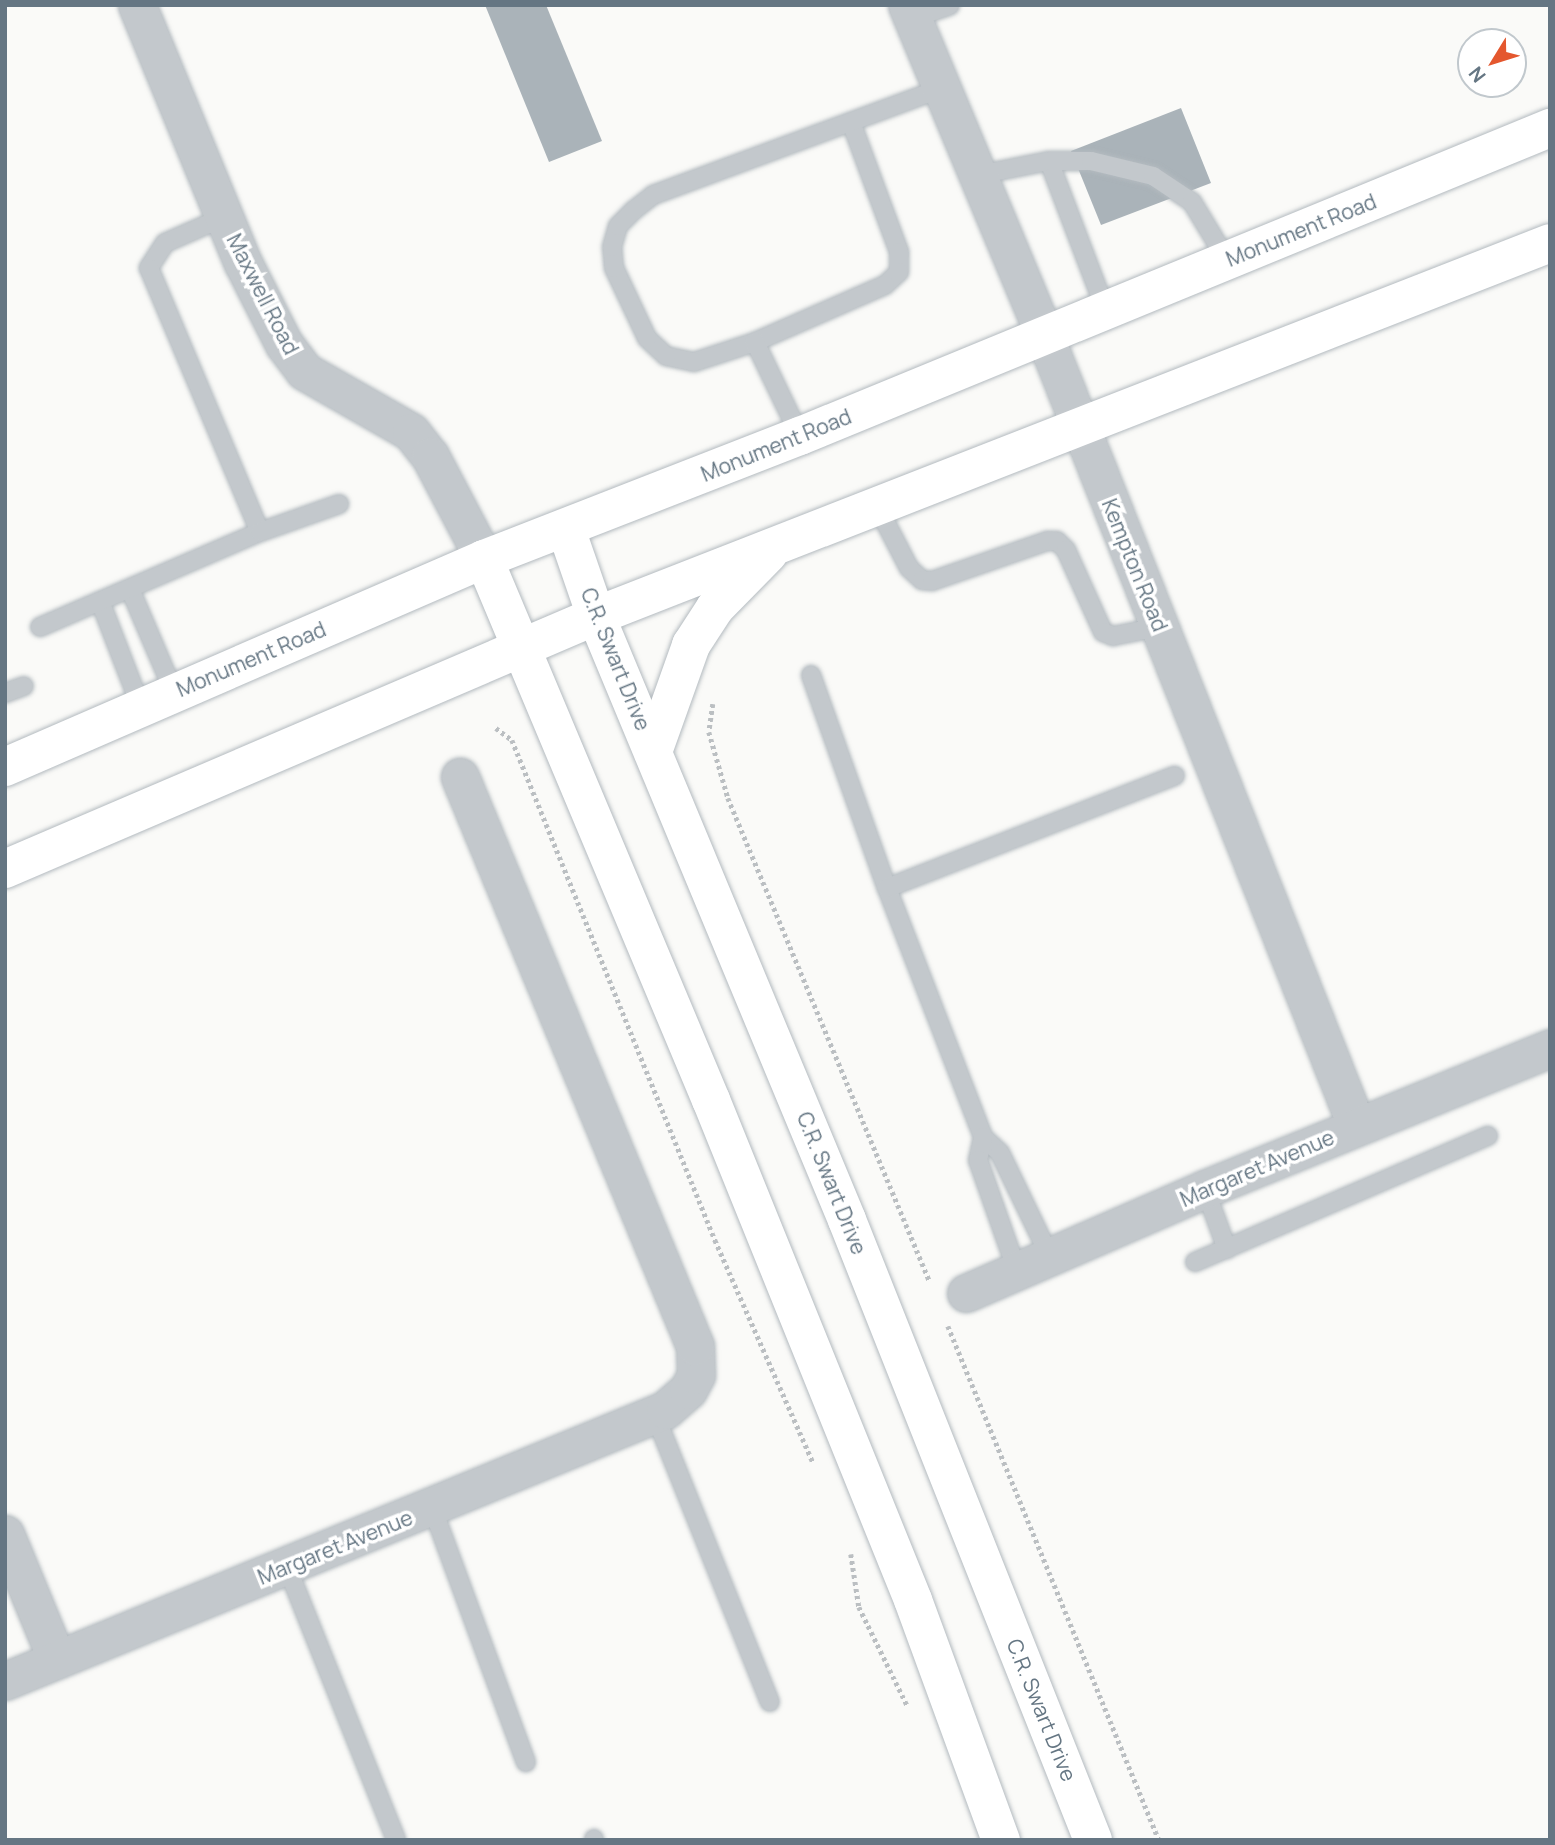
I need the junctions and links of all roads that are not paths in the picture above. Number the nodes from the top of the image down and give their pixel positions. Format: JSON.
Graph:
{"nodes":[{"id":1,"x":137,"y":5,"type":"edge"},
{"id":2,"x":950,"y":5,"type":"edge"},
{"id":3,"x":910,"y":11,"type":"edge"},
{"id":4,"x":942,"y":88,"type":"junction"},
{"id":5,"x":851,"y":122,"type":"junction"},
{"id":6,"x":1550,"y":128,"type":"edge"},
{"id":7,"x":1049,"y":160,"type":"junction"},
{"id":8,"x":978,"y":175,"type":"junction"},
{"id":9,"x":224,"y":217,"type":"junction"},
{"id":10,"x":1550,"y":243,"type":"edge"},
{"id":11,"x":1227,"y":260,"type":"junction"},
{"id":12,"x":1106,"y":311,"type":"junction"},
{"id":13,"x":1045,"y":337,"type":"junction"},
{"id":14,"x":755,"y":342,"type":"junction"},
{"id":15,"x":1080,"y":427,"type":"junction"},
{"id":16,"x":800,"y":436,"type":"junction"},
{"id":17,"x":339,"y":504,"type":"dead end"},
{"id":18,"x":877,"y":506,"type":"junction"},
{"id":19,"x":566,"y":529,"type":"junction"},
{"id":20,"x":260,"y":532,"type":"junction"},
{"id":21,"x":777,"y":545,"type":"junction"},
{"id":22,"x":484,"y":559,"type":"junction"},
{"id":23,"x":130,"y":589,"type":"junction"},
{"id":24,"x":100,"y":601,"type":"junction"},
{"id":25,"x":596,"y":616,"type":"junction"},
{"id":26,"x":40,"y":627,"type":"dead end"},
{"id":27,"x":1160,"y":628,"type":"junction"},
{"id":28,"x":522,"y":646,"type":"junction"},
{"id":29,"x":811,"y":675,"type":"dead end"},
{"id":30,"x":23,"y":686,"type":"dead end"},
{"id":31,"x":5,"y":693,"type":"edge"},
{"id":32,"x":157,"y":699,"type":"junction"},
{"id":33,"x":653,"y":752,"type":"junction"},
{"id":34,"x":5,"y":767,"type":"edge"},
{"id":35,"x":1175,"y":776,"type":"dead end"},
{"id":36,"x":460,"y":777,"type":"dead end"},
{"id":37,"x":5,"y":869,"type":"edge"},
{"id":38,"x":887,"y":888,"type":"junction"},
{"id":39,"x":1550,"y":1048,"type":"edge"},
{"id":40,"x":1357,"y":1127,"type":"junction"},
{"id":41,"x":1488,"y":1136,"type":"dead end"},
{"id":42,"x":983,"y":1137,"type":"junction"},
{"id":43,"x":1205,"y":1189,"type":"junction"},
{"id":44,"x":1227,"y":1249,"type":"junction"},
{"id":45,"x":1050,"y":1256,"type":"junction"},
{"id":46,"x":1195,"y":1262,"type":"dead end"},
{"id":47,"x":1017,"y":1271,"type":"junction"},
{"id":48,"x":948,"y":1300,"type":"road end"},
{"id":49,"x":660,"y":1413,"type":"junction"},
{"id":50,"x":432,"y":1507,"type":"junction"},
{"id":51,"x":5,"y":1534,"type":"edge"},
{"id":52,"x":287,"y":1567,"type":"junction"},
{"id":53,"x":57,"y":1660,"type":"junction"},
{"id":54,"x":5,"y":1681,"type":"edge"},
{"id":55,"x":770,"y":1702,"type":"dead end"},
{"id":56,"x":526,"y":1762,"type":"dead end"},
{"id":57,"x":1087,"y":1823,"type":"edge"},
{"id":58,"x":396,"y":1840,"type":"edge"},
{"id":59,"x":1001,"y":1840,"type":"edge"},
{"id":60,"x":1099,"y":1840,"type":"edge"}],
"edges":[{"from":1,"to":9,"type":"street","name":"Maxwell Road"},
{"from":2,"to":3,"type":"lane"},
{"from":3,"to":4,"type":"street","name":"Kempton Road"},
{"from":4,"to":5,"type":"lane"},
{"from":4,"to":8,"type":"street","name":"Kempton Road"},
{"from":5,"to":14,"type":"lane"},
{"from":5,"to":14,"type":"lane"},
{"from":6,"to":11,"type":"main road","name":"Monument Road"},
{"from":7,"to":8,"type":"lane"},
{"from":7,"to":11,"type":"lane"},
{"from":7,"to":12,"type":"lane"},
{"from":8,"to":13,"type":"street","name":"Kempton Road"},
{"from":9,"to":20,"type":"lane"},
{"from":9,"to":22,"type":"street","name":"Maxwell Road"},
{"from":10,"to":15,"type":"main road"},
{"from":11,"to":12,"type":"main road","name":"Monument Road"},
{"from":12,"to":13,"type":"main road","name":"Monument Road"},
{"from":13,"to":15,"type":"street","name":"Kempton Road"},
{"from":13,"to":16,"type":"main road","name":"Monument Road"},
{"from":14,"to":16,"type":"lane"},
{"from":15,"to":18,"type":"main road"},
{"from":15,"to":27,"type":"street","name":"Kempton Road"},
{"from":16,"to":19,"type":"main road","name":"Monument Road"},
{"from":17,"to":20,"type":"lane"},
{"from":18,"to":21,"type":"main road"},
{"from":18,"to":27,"type":"lane"},
{"from":19,"to":22,"type":"main road","name":"Monument Road"},
{"from":19,"to":25,"type":"main road","name":"C.R. Swart Drive"},
{"from":20,"to":23,"type":"lane"},
{"from":21,"to":25,"type":"main road"},
{"from":21,"to":33,"type":"main road"},
{"from":22,"to":28,"type":"main road"},
{"from":22,"to":32,"type":"main road","name":"Monument Road"},
{"from":23,"to":24,"type":"lane"},
{"from":23,"to":32,"type":"lane"},
{"from":24,"to":26,"type":"lane"},
{"from":24,"to":32,"type":"lane"},
{"from":25,"to":28,"type":"main road"},
{"from":25,"to":33,"type":"main road","name":"C.R. Swart Drive"},
{"from":27,"to":40,"type":"street","name":"Kempton Road"},
{"from":28,"to":37,"type":"main road"},
{"from":28,"to":59,"type":"main road"},
{"from":29,"to":38,"type":"lane"},
{"from":30,"to":31,"type":"lane"},
{"from":32,"to":34,"type":"main road","name":"Monument Road"},
{"from":33,"to":57,"type":"main road","name":"C.R. Swart Drive"},
{"from":35,"to":38,"type":"lane"},
{"from":36,"to":49,"type":"street"},
{"from":38,"to":42,"type":"lane"},
{"from":39,"to":40,"type":"street","name":"Margaret Avenue"},
{"from":40,"to":43,"type":"street","name":"Margaret Avenue"},
{"from":41,"to":44,"type":"lane"},
{"from":42,"to":45,"type":"lane"},
{"from":42,"to":47,"type":"lane"},
{"from":43,"to":44,"type":"lane"},
{"from":43,"to":45,"type":"street","name":"Margaret Avenue"},
{"from":44,"to":46,"type":"lane"},
{"from":45,"to":47,"type":"street","name":"Margaret Avenue"},
{"from":47,"to":48,"type":"street","name":"Margaret Avenue"},
{"from":49,"to":50,"type":"street","name":"Margaret Avenue"},
{"from":49,"to":55,"type":"lane"},
{"from":50,"to":52,"type":"street","name":"Margaret Avenue"},
{"from":50,"to":56,"type":"lane"},
{"from":51,"to":53,"type":"street"},
{"from":52,"to":53,"type":"street","name":"Margaret Avenue"},
{"from":52,"to":58,"type":"lane"},
{"from":53,"to":54,"type":"street","name":"Margaret Avenue"},
{"from":57,"to":60,"type":"main road","name":"C.R. Swart Drive"}]}
